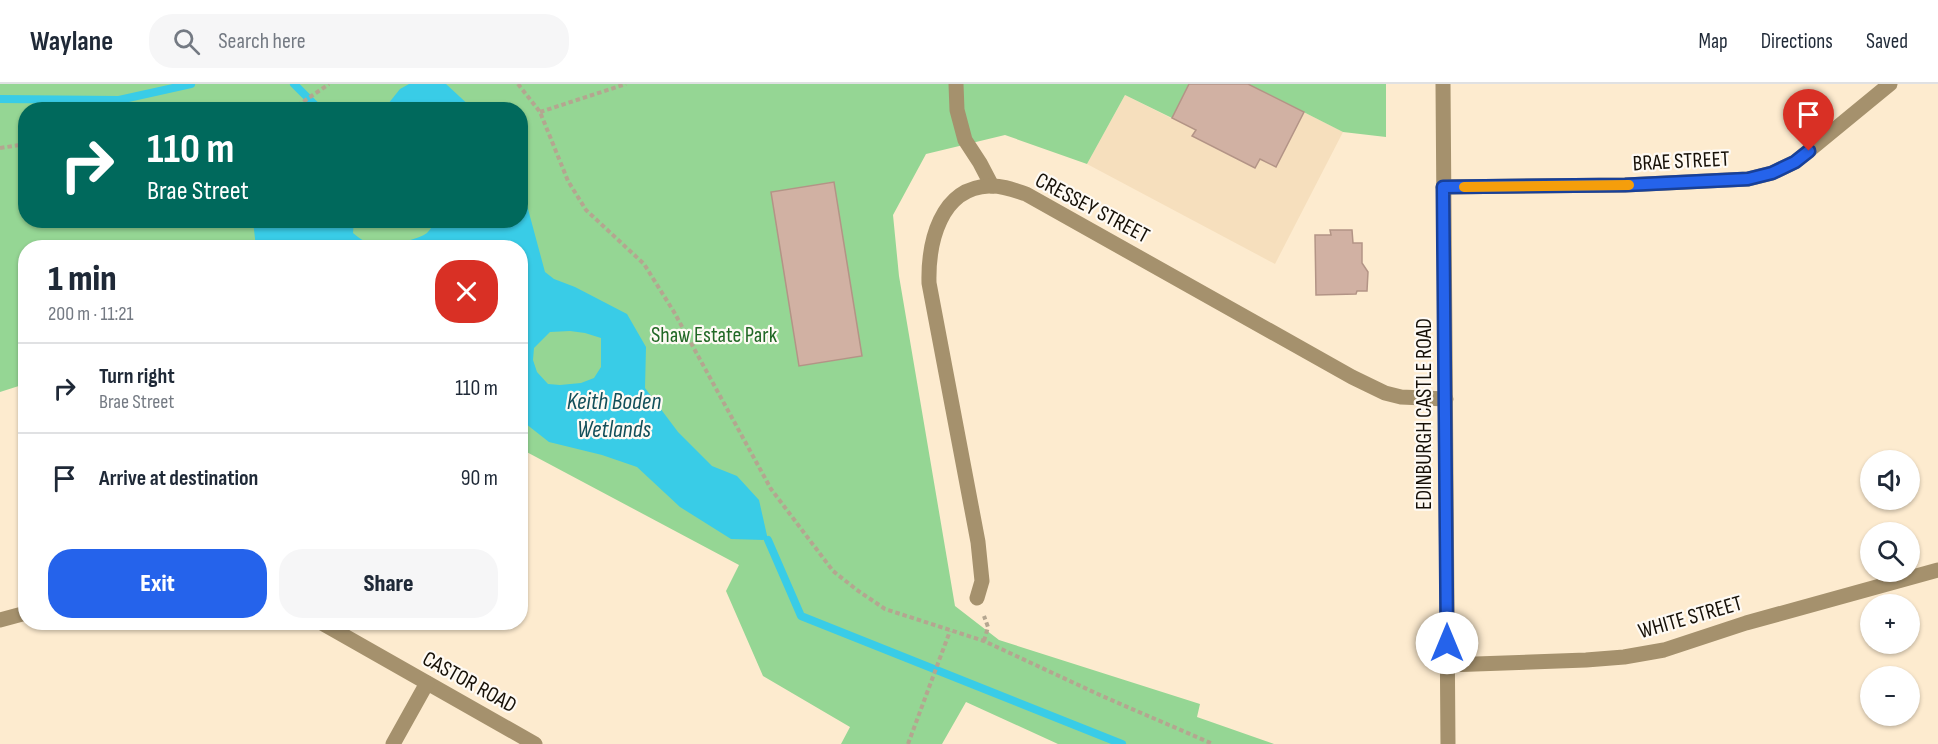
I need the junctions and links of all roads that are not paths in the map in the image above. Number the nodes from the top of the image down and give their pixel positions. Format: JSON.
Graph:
{"nodes":[{"id":1,"x":956,"y":84,"type":"edge"},
{"id":2,"x":1443,"y":84,"type":"edge"},
{"id":3,"x":1890,"y":84,"type":"edge"},
{"id":4,"x":992,"y":186,"type":"junction"},
{"id":5,"x":1443,"y":187,"type":"junction"},
{"id":6,"x":1446,"y":399,"type":"junction"},
{"id":7,"x":1938,"y":570,"type":"edge"},
{"id":8,"x":977,"y":598,"type":"dead end"},
{"id":9,"x":18,"y":615,"type":"edge"},
{"id":10,"x":0,"y":620,"type":"edge"},
{"id":11,"x":334,"y":630,"type":"edge"},
{"id":12,"x":1447,"y":665,"type":"junction"},
{"id":13,"x":427,"y":683,"type":"junction"},
{"id":14,"x":393,"y":744,"type":"edge"},
{"id":15,"x":535,"y":744,"type":"edge"},
{"id":16,"x":1448,"y":744,"type":"edge"}],
"edges":[{"from":1,"to":4,"type":"street"},
{"from":2,"to":5,"type":"street","name":"EDINBURGH CASTLE ROAD"},
{"from":3,"to":5,"type":"street","name":"BRAE STREET"},
{"from":4,"to":6,"type":"street","name":"CRESSEY STREET"},
{"from":4,"to":8,"type":"street","name":"CRESSEY STREET"},
{"from":5,"to":6,"type":"street","name":"EDINBURGH CASTLE ROAD"},
{"from":6,"to":12,"type":"street","name":"EDINBURGH CASTLE ROAD"},
{"from":7,"to":12,"type":"street","name":"WHITE STREET"},
{"from":9,"to":10,"type":"street"},
{"from":11,"to":13,"type":"street","name":"CASTOR ROAD"},
{"from":12,"to":16,"type":"street","name":"EDINBURGH CASTLE ROAD"},
{"from":13,"to":14,"type":"street"},
{"from":13,"to":15,"type":"street","name":"CASTOR ROAD"}]}
